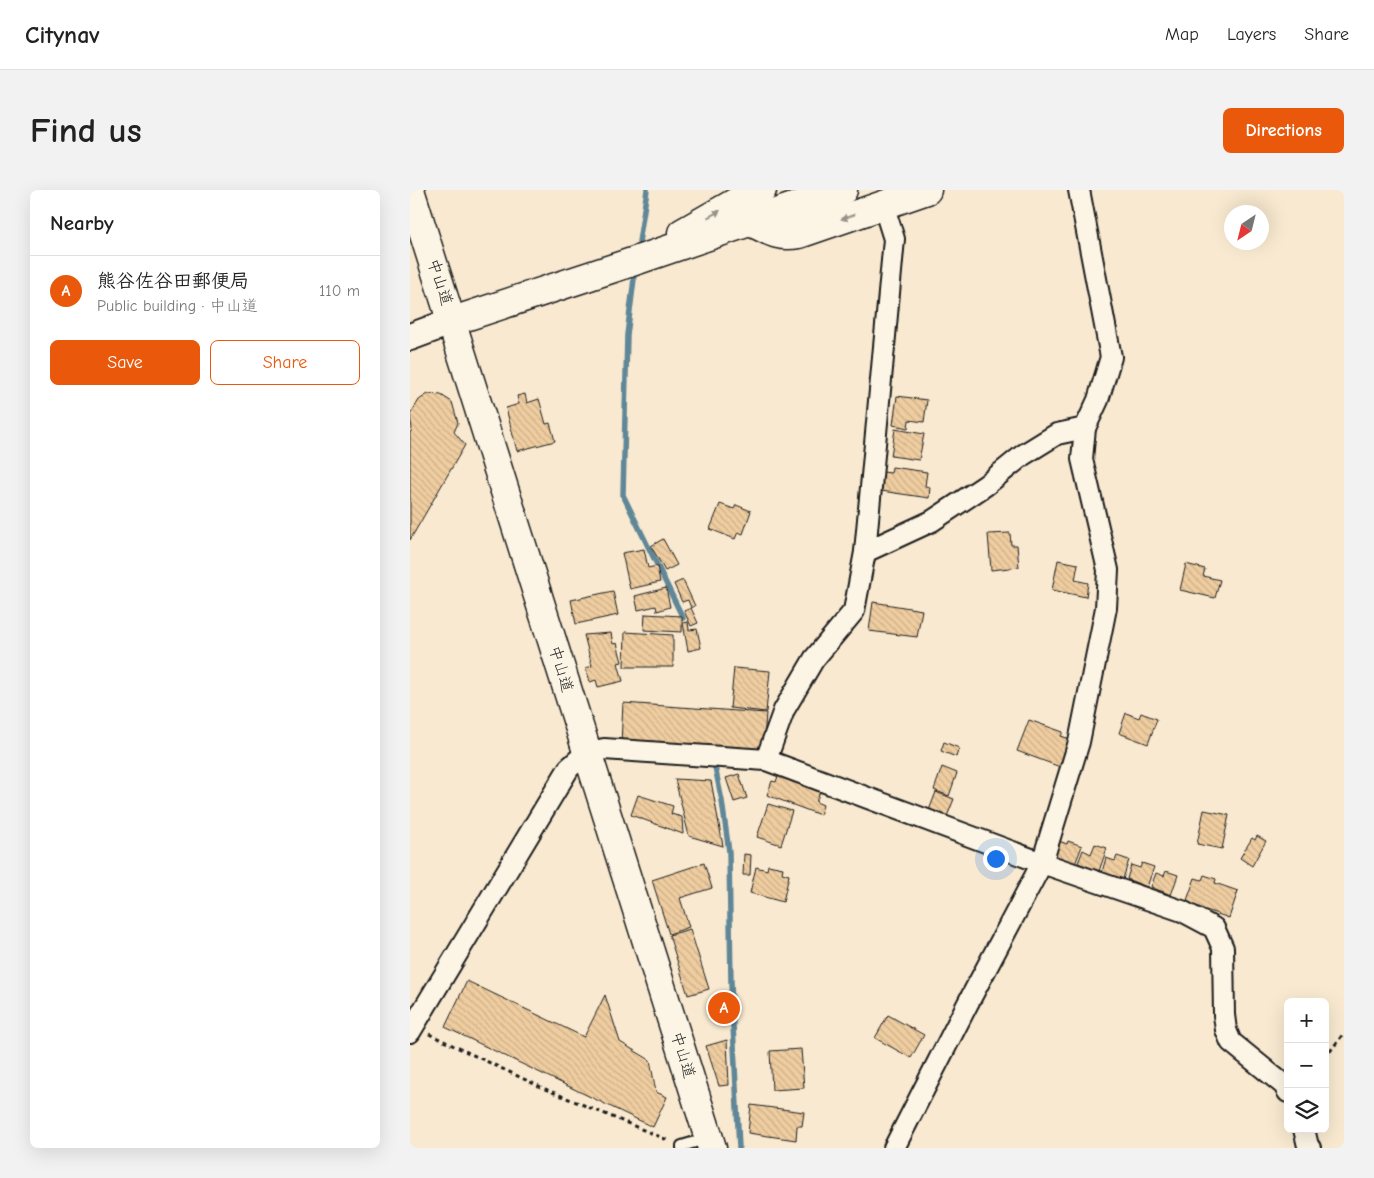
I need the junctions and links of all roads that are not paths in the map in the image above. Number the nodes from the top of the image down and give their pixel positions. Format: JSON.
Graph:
{"nodes":[{"id":1,"x":410,"y":190,"type":"edge"},
{"id":2,"x":762,"y":190,"type":"edge"},
{"id":3,"x":843,"y":190,"type":"edge"},
{"id":4,"x":927,"y":190,"type":"edge"},
{"id":5,"x":1079,"y":190,"type":"edge"},
{"id":6,"x":883,"y":204,"type":"junction"},
{"id":7,"x":751,"y":222,"type":"junction"},
{"id":8,"x":626,"y":264,"type":"junction"},
{"id":9,"x":453,"y":321,"type":"junction"},
{"id":10,"x":410,"y":337,"type":"edge"},
{"id":11,"x":1085,"y":428,"type":"junction"},
{"id":12,"x":865,"y":552,"type":"junction"},
{"id":13,"x":587,"y":752,"type":"junction"},
{"id":14,"x":766,"y":760,"type":"junction"},
{"id":15,"x":1042,"y":863,"type":"junction"},
{"id":16,"x":412,"y":1029,"type":"edge"},
{"id":17,"x":1286,"y":1088,"type":"edge"},
{"id":18,"x":1305,"y":1133,"type":"edge"},
{"id":19,"x":710,"y":1143,"type":"edge"},
{"id":20,"x":682,"y":1147,"type":"edge"},
{"id":21,"x":894,"y":1148,"type":"edge"},
{"id":22,"x":1310,"y":1148,"type":"edge"}],
"edges":[{"from":1,"to":9,"type":"main road","name":"中山道"},
{"from":8,"to":2,"type":"main road","one_way":true},
{"from":3,"to":7,"type":"main road"},
{"from":4,"to":6,"type":"main road"},
{"from":5,"to":11,"type":"street"},
{"from":6,"to":7,"type":"main road","one_way":true},
{"from":6,"to":12,"type":"street"},
{"from":7,"to":8,"type":"main road"},
{"from":8,"to":9,"type":"main road"},
{"from":9,"to":10,"type":"street"},
{"from":9,"to":13,"type":"main road","name":"中山道"},
{"from":11,"to":12,"type":"street"},
{"from":11,"to":15,"type":"street"},
{"from":12,"to":14,"type":"street"},
{"from":13,"to":14,"type":"street"},
{"from":13,"to":16,"type":"street"},
{"from":13,"to":19,"type":"main road","name":"中山道"},
{"from":14,"to":15,"type":"street"},
{"from":15,"to":17,"type":"street"},
{"from":15,"to":21,"type":"street"},
{"from":18,"to":22,"type":"street"},
{"from":19,"to":20,"type":"lane"}]}
